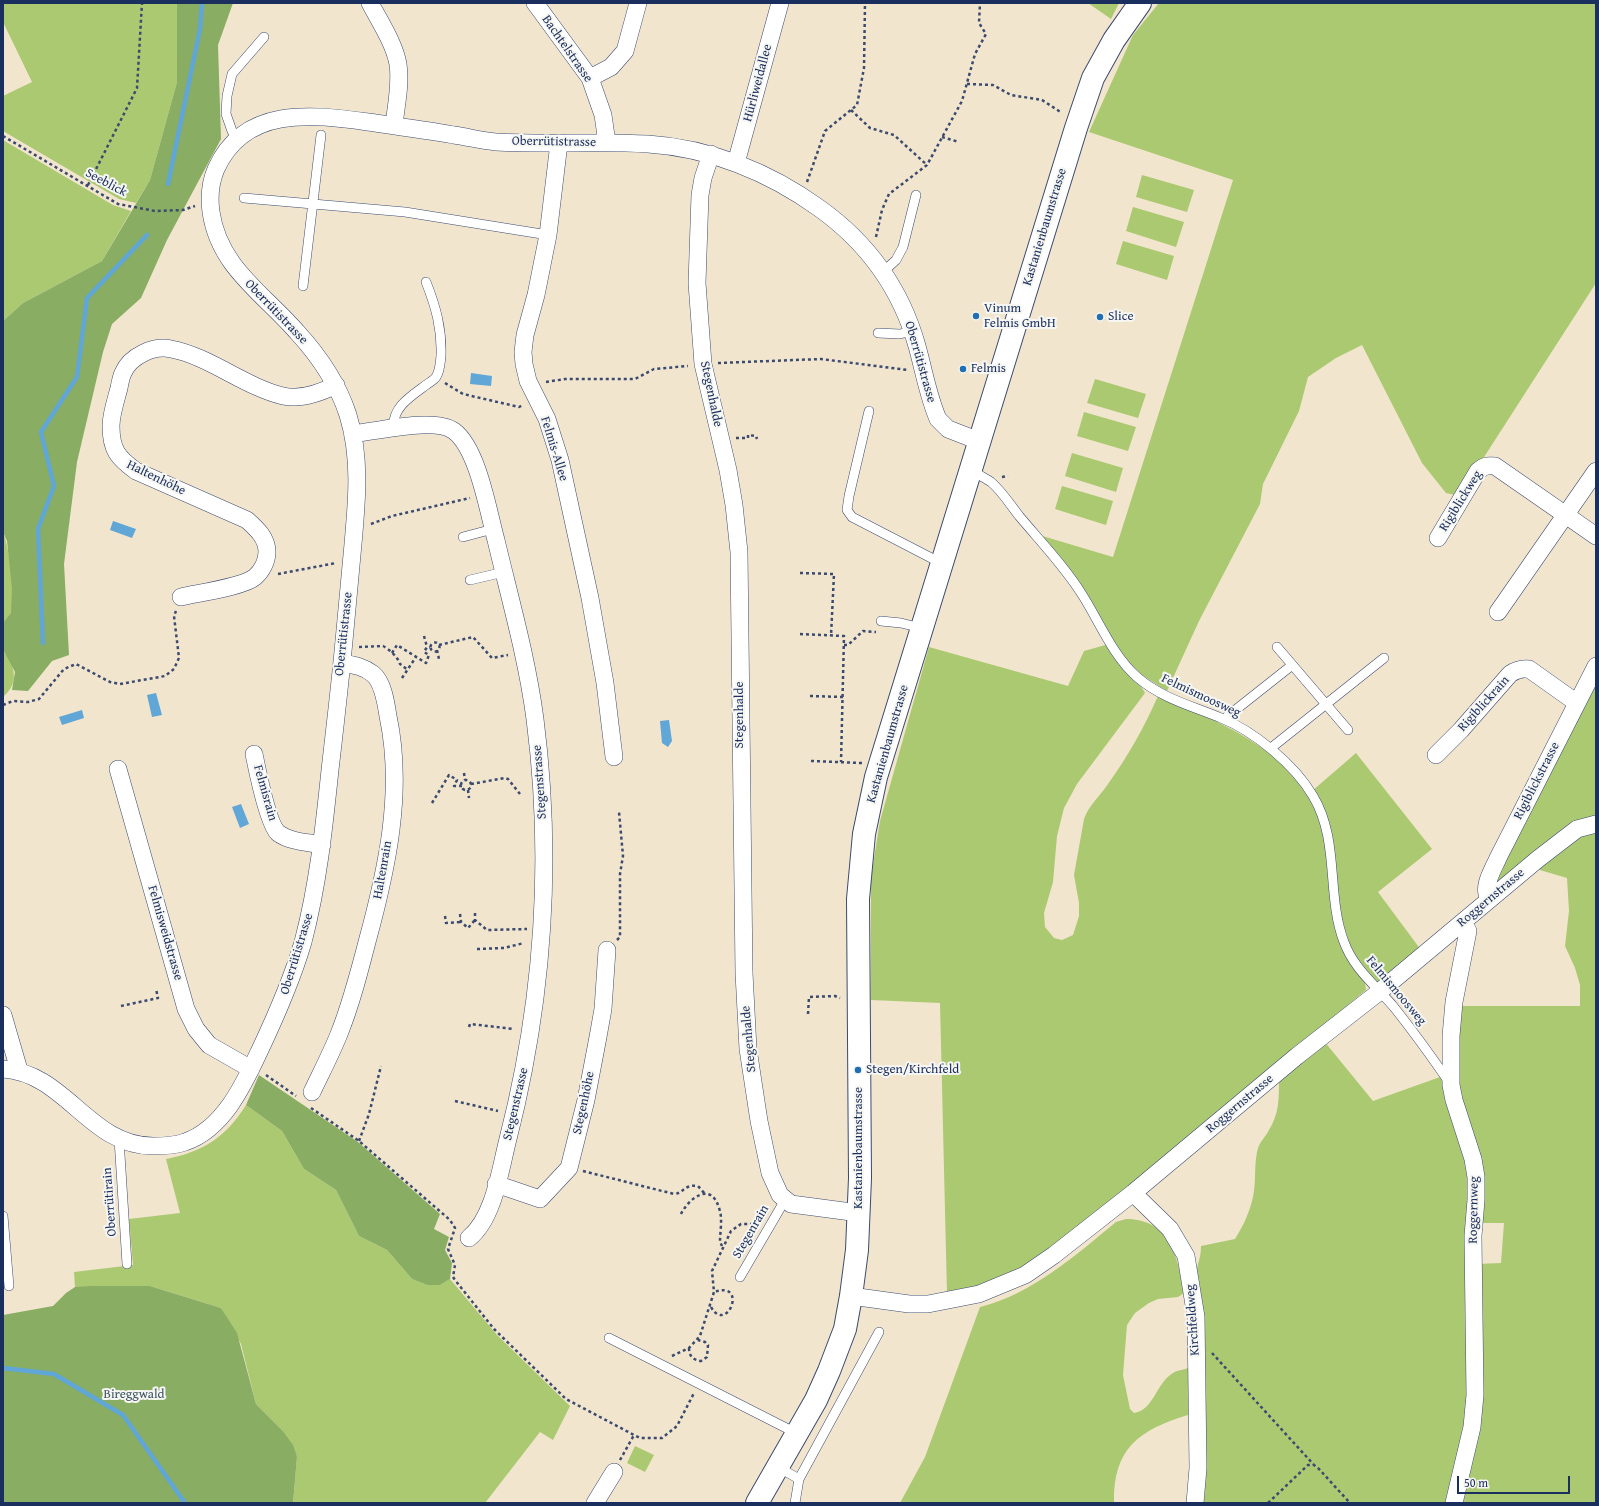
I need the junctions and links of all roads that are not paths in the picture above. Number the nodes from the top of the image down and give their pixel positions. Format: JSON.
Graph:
{"nodes":[{"id":1,"x":370,"y":3,"type":"edge"},
{"id":2,"x":535,"y":3,"type":"edge"},
{"id":3,"x":638,"y":3,"type":"edge"},
{"id":4,"x":780,"y":3,"type":"edge"},
{"id":5,"x":1140,"y":3,"type":"edge"},
{"id":6,"x":264,"y":37,"type":"dead end"},
{"id":7,"x":590,"y":78,"type":"junction"},
{"id":8,"x":394,"y":126,"type":"junction"},
{"id":9,"x":321,"y":135,"type":"dead end"},
{"id":10,"x":238,"y":139,"type":"junction"},
{"id":11,"x":559,"y":143,"type":"junction"},
{"id":12,"x":607,"y":143,"type":"junction"},
{"id":13,"x":711,"y":154,"type":"junction"},
{"id":14,"x":736,"y":163,"type":"junction"},
{"id":15,"x":916,"y":195,"type":"dead end"},
{"id":16,"x":244,"y":198,"type":"dead end"},
{"id":17,"x":312,"y":204,"type":"junction"},
{"id":18,"x":548,"y":235,"type":"junction"},
{"id":19,"x":884,"y":271,"type":"junction"},
{"id":20,"x":426,"y":282,"type":"dead end"},
{"id":21,"x":303,"y":286,"type":"dead end"},
{"id":22,"x":912,"y":331,"type":"junction"},
{"id":23,"x":878,"y":334,"type":"dead end"},
{"id":24,"x":336,"y":385,"type":"junction"},
{"id":25,"x":869,"y":411,"type":"dead end"},
{"id":26,"x":394,"y":429,"type":"junction"},
{"id":27,"x":353,"y":434,"type":"junction"},
{"id":28,"x":979,"y":441,"type":"junction"},
{"id":29,"x":970,"y":469,"type":"junction"},
{"id":30,"x":1596,"y":471,"type":"edge"},
{"id":31,"x":1566,"y":515,"type":"junction"},
{"id":32,"x":493,"y":529,"type":"junction"},
{"id":33,"x":1596,"y":536,"type":"edge"},
{"id":34,"x":463,"y":537,"type":"dead end"},
{"id":35,"x":1438,"y":538,"type":"dead end"},
{"id":36,"x":941,"y":563,"type":"junction"},
{"id":37,"x":504,"y":572,"type":"junction"},
{"id":38,"x":470,"y":580,"type":"dead end"},
{"id":39,"x":181,"y":597,"type":"road end"},
{"id":40,"x":1498,"y":612,"type":"dead end"},
{"id":41,"x":881,"y":621,"type":"dead end"},
{"id":42,"x":922,"y":628,"type":"junction"},
{"id":43,"x":1277,"y":647,"type":"dead end"},
{"id":44,"x":1384,"y":658,"type":"dead end"},
{"id":45,"x":342,"y":663,"type":"junction"},
{"id":46,"x":1291,"y":666,"type":"junction"},
{"id":47,"x":1596,"y":666,"type":"edge"},
{"id":48,"x":1577,"y":703,"type":"junction"},
{"id":49,"x":1325,"y":705,"type":"junction"},
{"id":50,"x":1224,"y":719,"type":"junction"},
{"id":51,"x":1348,"y":730,"type":"dead end"},
{"id":52,"x":1271,"y":748,"type":"junction"},
{"id":53,"x":254,"y":754,"type":"dead end"},
{"id":54,"x":1436,"y":755,"type":"dead end"},
{"id":55,"x":614,"y":757,"type":"dead end"},
{"id":56,"x":118,"y":769,"type":"dead end"},
{"id":57,"x":1596,"y":824,"type":"edge"},
{"id":58,"x":322,"y":845,"type":"junction"},
{"id":59,"x":1490,"y":898,"type":"junction"},
{"id":60,"x":1463,"y":922,"type":"junction"},
{"id":61,"x":608,"y":950,"type":"road end"},
{"id":62,"x":1379,"y":992,"type":"junction"},
{"id":63,"x":3,"y":1015,"type":"edge"},
{"id":64,"x":251,"y":1069,"type":"junction"},
{"id":65,"x":11,"y":1070,"type":"edge"},
{"id":66,"x":1450,"y":1085,"type":"junction"},
{"id":67,"x":308,"y":1100,"type":"road end"},
{"id":68,"x":119,"y":1139,"type":"junction"},
{"id":69,"x":496,"y":1184,"type":"junction"},
{"id":70,"x":1133,"y":1193,"type":"junction"},
{"id":71,"x":785,"y":1200,"type":"junction"},
{"id":72,"x":859,"y":1213,"type":"junction"},
{"id":73,"x":3,"y":1216,"type":"edge"},
{"id":74,"x":469,"y":1238,"type":"dead end"},
{"id":75,"x":128,"y":1264,"type":"dead end"},
{"id":76,"x":740,"y":1277,"type":"dead end"},
{"id":77,"x":9,"y":1286,"type":"dead end"},
{"id":78,"x":851,"y":1296,"type":"junction"},
{"id":79,"x":879,"y":1332,"type":"dead end"},
{"id":80,"x":609,"y":1338,"type":"dead end"},
{"id":81,"x":796,"y":1433,"type":"junction"},
{"id":82,"x":777,"y":1467,"type":"junction"},
{"id":83,"x":614,"y":1472,"type":"dead end"},
{"id":84,"x":800,"y":1479,"type":"junction"},
{"id":85,"x":595,"y":1503,"type":"edge"},
{"id":86,"x":757,"y":1503,"type":"edge"},
{"id":87,"x":795,"y":1503,"type":"edge"},
{"id":88,"x":1195,"y":1503,"type":"edge"},
{"id":89,"x":1454,"y":1503,"type":"edge"}],
"edges":[{"from":1,"to":8,"type":"street"},
{"from":2,"to":7,"type":"street","name":"Bachtelstrasse"},
{"from":3,"to":7,"type":"street"},
{"from":4,"to":14,"type":"street","name":"Hürliweidallee"},
{"from":5,"to":28,"type":"street","name":"Kastanienbaumstrasse"},
{"from":6,"to":10,"type":"lane"},
{"from":7,"to":12,"type":"street","name":"Bachtelstrasse"},
{"from":8,"to":10,"type":"street","name":"Oberrütistrasse"},
{"from":8,"to":11,"type":"street","name":"Oberrütistrasse"},
{"from":9,"to":17,"type":"lane"},
{"from":10,"to":24,"type":"street","name":"Oberrütistrasse"},
{"from":11,"to":12,"type":"street","name":"Oberrütistrasse"},
{"from":11,"to":18,"type":"street","name":"Felmis-Allee"},
{"from":12,"to":13,"type":"street","name":"Oberrütistrasse"},
{"from":13,"to":14,"type":"street","name":"Oberrütistrasse"},
{"from":13,"to":71,"type":"street","name":"Stegenhalde"},
{"from":14,"to":19,"type":"street","name":"Oberrütistrasse"},
{"from":15,"to":19,"type":"lane"},
{"from":16,"to":17,"type":"lane"},
{"from":17,"to":18,"type":"lane"},
{"from":17,"to":21,"type":"lane"},
{"from":18,"to":55,"type":"street","name":"Felmis-Allee"},
{"from":19,"to":22,"type":"street","name":"Oberrütistrasse"},
{"from":20,"to":26,"type":"lane"},
{"from":22,"to":23,"type":"lane"},
{"from":22,"to":28,"type":"street","name":"Oberrütistrasse"},
{"from":24,"to":27,"type":"street","name":"Oberrütistrasse"},
{"from":24,"to":39,"type":"street","name":"Haltenhöhe"},
{"from":25,"to":36,"type":"lane"},
{"from":26,"to":27,"type":"street","name":"Stegenstrasse"},
{"from":26,"to":32,"type":"street","name":"Stegenstrasse"},
{"from":27,"to":45,"type":"street","name":"Oberrütistrasse"},
{"from":28,"to":29,"type":"street","name":"Kastanienbaumstrasse"},
{"from":29,"to":36,"type":"street","name":"Kastanienbaumstrasse"},
{"from":29,"to":50,"type":"lane","name":"Felmismoosweg"},
{"from":30,"to":31,"type":"street"},
{"from":31,"to":33,"type":"street","name":"Rigiblickweg"},
{"from":31,"to":35,"type":"street","name":"Rigiblickweg"},
{"from":31,"to":40,"type":"street"},
{"from":32,"to":34,"type":"lane"},
{"from":32,"to":37,"type":"street","name":"Stegenstrasse"},
{"from":36,"to":42,"type":"street","name":"Kastanienbaumstrasse"},
{"from":37,"to":38,"type":"lane"},
{"from":37,"to":69,"type":"street","name":"Stegenstrasse"},
{"from":41,"to":42,"type":"lane"},
{"from":42,"to":72,"type":"street","name":"Kastanienbaumstrasse"},
{"from":43,"to":46,"type":"lane"},
{"from":44,"to":49,"type":"lane"},
{"from":45,"to":58,"type":"street","name":"Oberrütistrasse"},
{"from":45,"to":67,"type":"street","name":"Haltenrain"},
{"from":46,"to":49,"type":"lane"},
{"from":46,"to":50,"type":"lane"},
{"from":47,"to":48,"type":"street","name":"Rigiblickstrasse"},
{"from":48,"to":54,"type":"street","name":"Rigiblickrain"},
{"from":48,"to":59,"type":"street","name":"Rigiblickstrasse"},
{"from":49,"to":51,"type":"lane"},
{"from":49,"to":52,"type":"lane"},
{"from":50,"to":52,"type":"lane","name":"Felmismoosweg"},
{"from":52,"to":62,"type":"lane","name":"Felmismoosweg"},
{"from":53,"to":58,"type":"street","name":"Felmisrain"},
{"from":56,"to":64,"type":"street","name":"Felmisweidstrasse"},
{"from":57,"to":59,"type":"street","name":"Roggernstrasse"},
{"from":58,"to":64,"type":"street","name":"Oberrütistrasse"},
{"from":59,"to":60,"type":"street","name":"Roggernstrasse"},
{"from":60,"to":62,"type":"street","name":"Roggernstrasse"},
{"from":60,"to":66,"type":"street","name":"Roggernweg"},
{"from":61,"to":69,"type":"street","name":"Stegenhöhe"},
{"from":62,"to":66,"type":"lane","name":"Felmismoosweg"},
{"from":62,"to":70,"type":"street","name":"Roggernstrasse"},
{"from":63,"to":65,"type":"street"},
{"from":64,"to":68,"type":"street","name":"Oberrütistrasse"},
{"from":65,"to":68,"type":"street","name":"Oberrütistrasse"},
{"from":66,"to":89,"type":"street","name":"Roggernweg"},
{"from":68,"to":75,"type":"lane","name":"Oberrütirain"},
{"from":69,"to":74,"type":"street","name":"Stegenstrasse"},
{"from":70,"to":78,"type":"street","name":"Roggernstrasse"},
{"from":70,"to":88,"type":"street","name":"Kirchfeldweg"},
{"from":71,"to":72,"type":"street"},
{"from":71,"to":76,"type":"lane","name":"Stegenrain"},
{"from":72,"to":78,"type":"street","name":"Kastanienbaumstrasse"},
{"from":73,"to":77,"type":"lane"},
{"from":78,"to":81,"type":"street","name":"Kastanienbaumstrasse"},
{"from":79,"to":84,"type":"lane"},
{"from":80,"to":81,"type":"lane"},
{"from":81,"to":82,"type":"street","name":"Kastanienbaumstrasse"},
{"from":82,"to":84,"type":"lane"},
{"from":82,"to":86,"type":"street","name":"Kastanienbaumstrasse"},
{"from":83,"to":85,"type":"street"},
{"from":84,"to":87,"type":"lane"}]}
